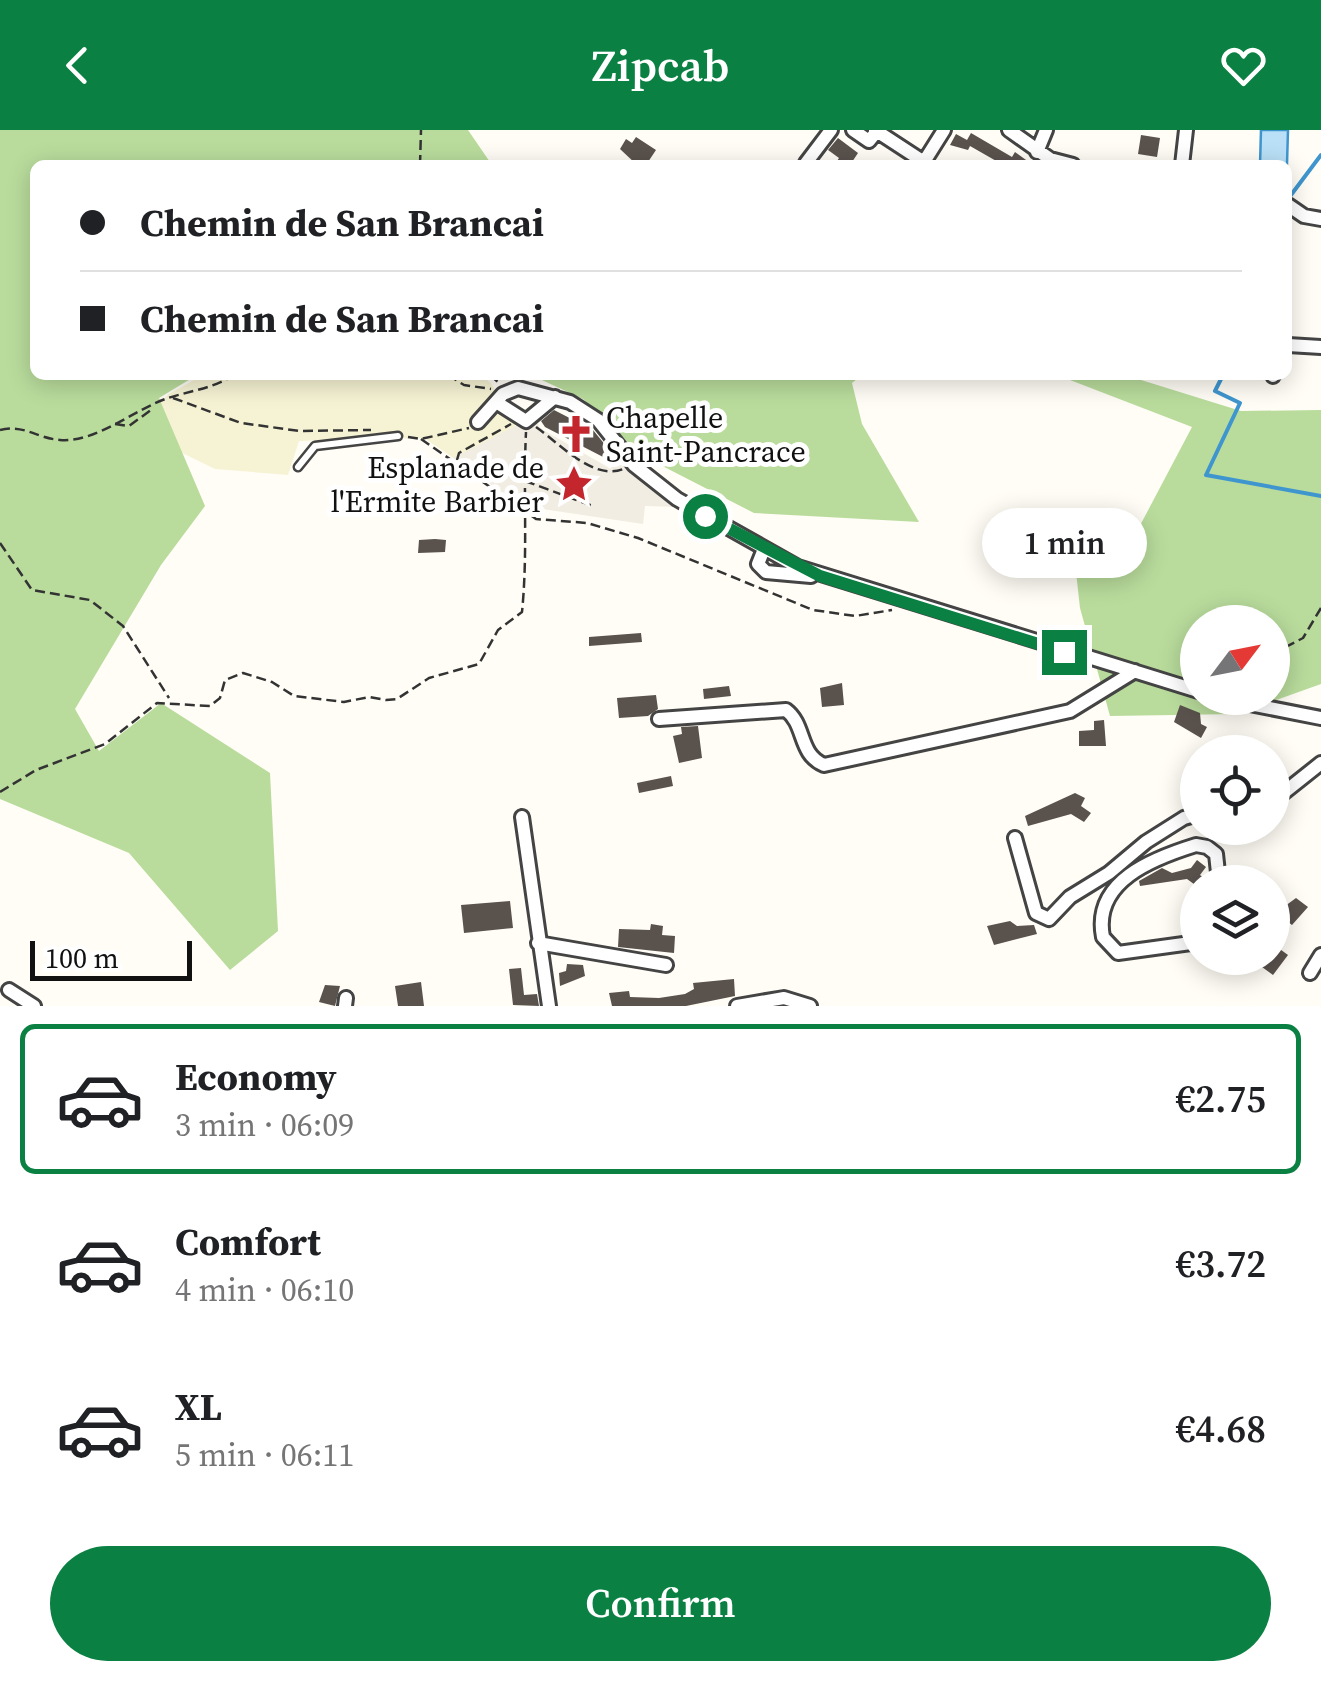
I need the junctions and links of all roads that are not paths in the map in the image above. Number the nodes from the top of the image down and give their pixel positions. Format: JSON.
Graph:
{"nodes":[{"id":1,"x":831,"y":130,"type":"edge"},
{"id":2,"x":853,"y":130,"type":"edge"},
{"id":3,"x":876,"y":130,"type":"edge"},
{"id":4,"x":944,"y":130,"type":"edge"},
{"id":5,"x":1009,"y":130,"type":"edge"},
{"id":6,"x":1046,"y":130,"type":"edge"},
{"id":7,"x":1186,"y":130,"type":"edge"},
{"id":8,"x":1038,"y":152,"type":"junction"},
{"id":9,"x":808,"y":160,"type":"edge"},
{"id":10,"x":917,"y":160,"type":"edge"},
{"id":11,"x":925,"y":160,"type":"edge"},
{"id":12,"x":1060,"y":160,"type":"edge"},
{"id":13,"x":1183,"y":160,"type":"edge"},
{"id":14,"x":1292,"y":210,"type":"edge"},
{"id":15,"x":1321,"y":219,"type":"edge"},
{"id":16,"x":1292,"y":345,"type":"edge"},
{"id":17,"x":1321,"y":346,"type":"edge"},
{"id":18,"x":555,"y":397,"type":"junction"},
{"id":19,"x":496,"y":402,"type":"junction"},
{"id":20,"x":478,"y":422,"type":"road end"},
{"id":21,"x":398,"y":436,"type":"road end"},
{"id":22,"x":298,"y":467,"type":"dead end"},
{"id":23,"x":1135,"y":671,"type":"junction"},
{"id":24,"x":1180,"y":685,"type":"edge"},
{"id":25,"x":1290,"y":714,"type":"edge"},
{"id":26,"x":1321,"y":718,"type":"edge"},
{"id":27,"x":659,"y":719,"type":"dead end"},
{"id":28,"x":1321,"y":762,"type":"edge"},
{"id":29,"x":1290,"y":787,"type":"edge"},
{"id":30,"x":522,"y":817,"type":"dead end"},
{"id":31,"x":1180,"y":822,"type":"edge"},
{"id":32,"x":1172,"y":826,"type":"junction"},
{"id":33,"x":1015,"y":838,"type":"dead end"},
{"id":34,"x":1167,"y":854,"type":"junction"},
{"id":35,"x":1218,"y":865,"type":"edge"},
{"id":36,"x":538,"y":943,"type":"junction"},
{"id":37,"x":1180,"y":945,"type":"edge"},
{"id":38,"x":1321,"y":955,"type":"edge"},
{"id":39,"x":666,"y":965,"type":"dead end"},
{"id":40,"x":1310,"y":973,"type":"dead end"},
{"id":41,"x":9,"y":990,"type":"dead end"},
{"id":42,"x":34,"y":1006,"type":"edge"},
{"id":43,"x":549,"y":1006,"type":"edge"},
{"id":44,"x":737,"y":1006,"type":"edge"},
{"id":45,"x":810,"y":1006,"type":"edge"}],
"edges":[{"from":1,"to":9,"type":"street"},
{"from":2,"to":3,"type":"street"},
{"from":3,"to":10,"type":"street"},
{"from":4,"to":11,"type":"street"},
{"from":5,"to":8,"type":"street"},
{"from":6,"to":8,"type":"street"},
{"from":7,"to":13,"type":"street"},
{"from":8,"to":12,"type":"street"},
{"from":14,"to":15,"type":"street"},
{"from":16,"to":17,"type":"street"},
{"from":18,"to":19,"type":"street"},
{"from":18,"to":19,"type":"street"},
{"from":18,"to":23,"type":"street"},
{"from":19,"to":20,"type":"street"},
{"from":21,"to":22,"type":"lane"},
{"from":23,"to":24,"type":"street"},
{"from":23,"to":27,"type":"street"},
{"from":25,"to":26,"type":"street"},
{"from":28,"to":29,"type":"street"},
{"from":30,"to":36,"type":"street"},
{"from":31,"to":32,"type":"street"},
{"from":32,"to":33,"type":"street"},
{"from":32,"to":34,"type":"street"},
{"from":34,"to":35,"type":"street"},
{"from":34,"to":37,"type":"street"},
{"from":36,"to":39,"type":"street"},
{"from":36,"to":43,"type":"street"},
{"from":38,"to":40,"type":"street"},
{"from":41,"to":42,"type":"street"},
{"from":44,"to":45,"type":"street"}]}
